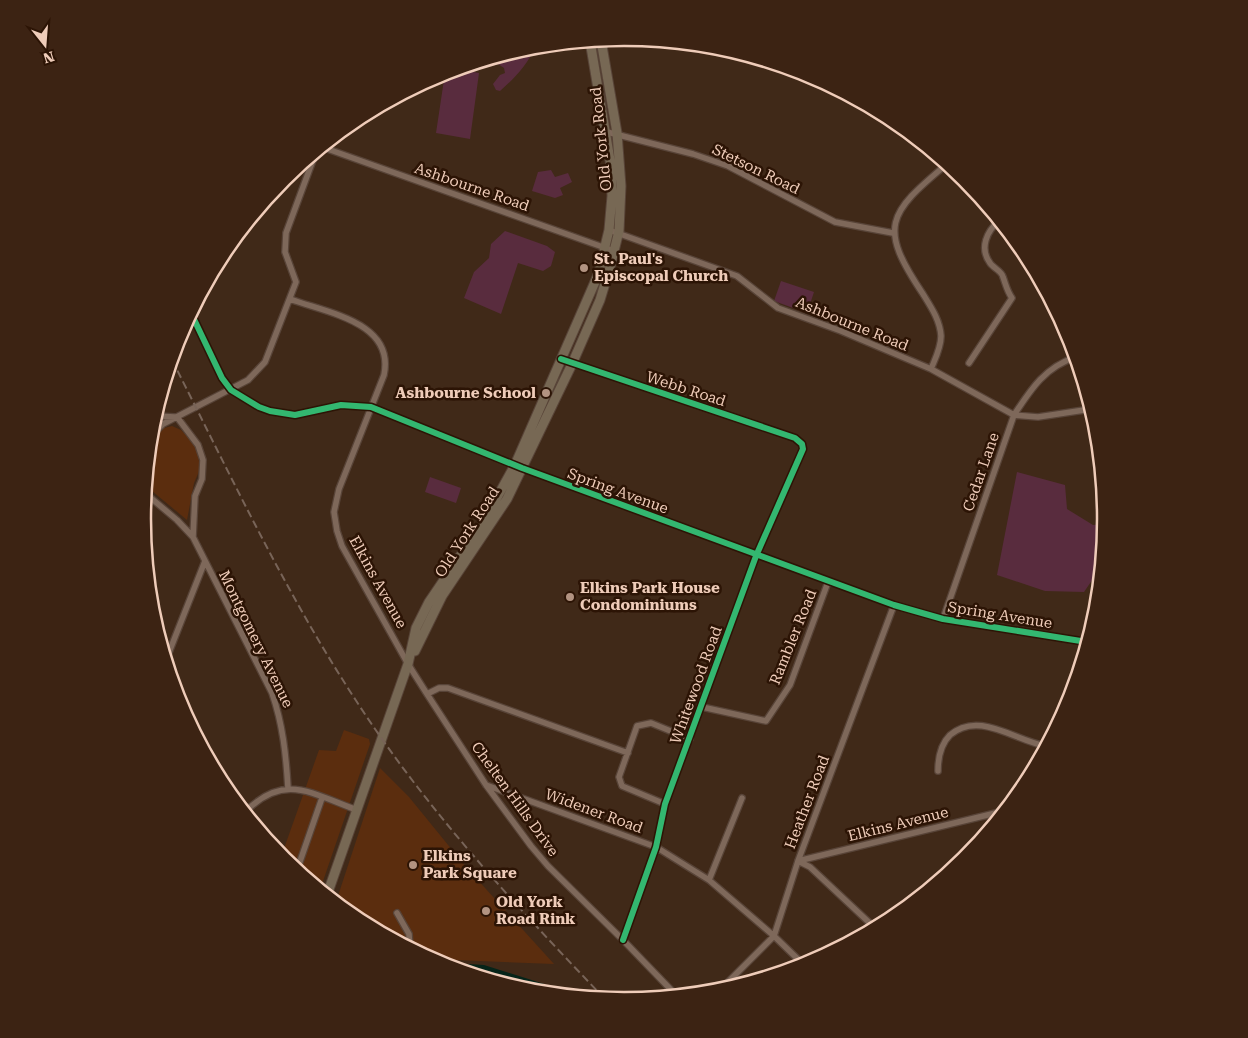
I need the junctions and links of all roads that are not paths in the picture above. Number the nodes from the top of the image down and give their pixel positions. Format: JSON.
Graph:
{"nodes":[{"id":1,"x":591,"y":47,"type":"edge"},
{"id":2,"x":602,"y":47,"type":"edge"},
{"id":3,"x":607,"y":132,"type":"junction"},
{"id":4,"x":617,"y":133,"type":"junction"},
{"id":5,"x":329,"y":150,"type":"edge"},
{"id":6,"x":311,"y":165,"type":"edge"},
{"id":7,"x":941,"y":169,"type":"edge"},
{"id":8,"x":995,"y":226,"type":"edge"},
{"id":9,"x":609,"y":230,"type":"junction"},
{"id":10,"x":618,"y":233,"type":"junction"},
{"id":11,"x":893,"y":233,"type":"junction"},
{"id":12,"x":604,"y":248,"type":"junction"},
{"id":13,"x":614,"y":251,"type":"junction"},
{"id":14,"x":290,"y":300,"type":"junction"},
{"id":15,"x":195,"y":321,"type":"edge"},
{"id":16,"x":561,"y":359,"type":"junction"},
{"id":17,"x":1069,"y":359,"type":"edge"},
{"id":18,"x":969,"y":363,"type":"dead end"},
{"id":19,"x":572,"y":364,"type":"junction"},
{"id":20,"x":931,"y":369,"type":"junction"},
{"id":21,"x":231,"y":390,"type":"junction"},
{"id":22,"x":371,"y":407,"type":"junction"},
{"id":23,"x":1084,"y":410,"type":"edge"},
{"id":24,"x":1014,"y":414,"type":"junction"},
{"id":25,"x":162,"y":417,"type":"edge"},
{"id":26,"x":177,"y":417,"type":"junction"},
{"id":27,"x":162,"y":424,"type":"edge"},
{"id":28,"x":802,"y":444,"type":"joint"},
{"id":29,"x":518,"y":467,"type":"junction"},
{"id":30,"x":152,"y":499,"type":"edge"},
{"id":31,"x":193,"y":537,"type":"junction"},
{"id":32,"x":756,"y":556,"type":"junction"},
{"id":33,"x":205,"y":562,"type":"junction"},
{"id":34,"x":828,"y":582,"type":"junction"},
{"id":35,"x":894,"y":605,"type":"junction"},
{"id":36,"x":943,"y":619,"type":"junction"},
{"id":37,"x":1081,"y":641,"type":"edge"},
{"id":38,"x":170,"y":650,"type":"edge"},
{"id":39,"x":408,"y":664,"type":"junction"},
{"id":40,"x":428,"y":694,"type":"junction"},
{"id":41,"x":702,"y":707,"type":"junction"},
{"id":42,"x":690,"y":739,"type":"junction"},
{"id":43,"x":1039,"y":744,"type":"edge"},
{"id":44,"x":628,"y":753,"type":"junction"},
{"id":45,"x":938,"y":771,"type":"dead end"},
{"id":46,"x":486,"y":785,"type":"junction"},
{"id":47,"x":288,"y":788,"type":"junction"},
{"id":48,"x":322,"y":798,"type":"junction"},
{"id":49,"x":742,"y":798,"type":"dead end"},
{"id":50,"x":665,"y":804,"type":"junction"},
{"id":51,"x":250,"y":808,"type":"edge"},
{"id":52,"x":357,"y":810,"type":"junction"},
{"id":53,"x":994,"y":814,"type":"edge"},
{"id":54,"x":656,"y":847,"type":"junction"},
{"id":55,"x":798,"y":861,"type":"junction"},
{"id":56,"x":300,"y":862,"type":"edge"},
{"id":57,"x":710,"y":880,"type":"junction"},
{"id":58,"x":329,"y":888,"type":"edge"},
{"id":59,"x":397,"y":913,"type":"dead end"},
{"id":60,"x":869,"y":923,"type":"edge"},
{"id":61,"x":774,"y":936,"type":"junction"},
{"id":62,"x":409,"y":940,"type":"edge"},
{"id":63,"x":623,"y":940,"type":"junction"},
{"id":64,"x":798,"y":959,"type":"edge"},
{"id":65,"x":730,"y":980,"type":"edge"},
{"id":66,"x":671,"y":989,"type":"edge"}],
"edges":[{"from":1,"to":3,"type":"highway","name":"Old York Road"},
{"from":2,"to":4,"type":"highway","name":"Old York Road"},
{"from":3,"to":4,"type":"street","name":"Stetson Road"},
{"from":3,"to":9,"type":"highway","name":"Old York Road"},
{"from":4,"to":10,"type":"highway","name":"Old York Road"},
{"from":4,"to":11,"type":"street","name":"Stetson Road"},
{"from":5,"to":12,"type":"street","name":"Ashbourne Road"},
{"from":6,"to":14,"type":"street"},
{"from":7,"to":11,"type":"street"},
{"from":8,"to":18,"type":"street"},
{"from":9,"to":10,"type":"street","name":"Ashbourne Road"},
{"from":9,"to":12,"type":"highway","name":"Old York Road"},
{"from":10,"to":13,"type":"highway","name":"Old York Road"},
{"from":10,"to":20,"type":"street","name":"Ashbourne Road"},
{"from":11,"to":20,"type":"street"},
{"from":12,"to":13,"type":"street","name":"Ashbourne Road"},
{"from":12,"to":16,"type":"highway","name":"Old York Road"},
{"from":13,"to":19,"type":"highway","name":"Old York Road"},
{"from":14,"to":21,"type":"street"},
{"from":14,"to":22,"type":"street","name":"Elkins Avenue"},
{"from":15,"to":21,"type":"street","name":"Spring Avenue"},
{"from":16,"to":19,"type":"street","name":"Webb Road"},
{"from":16,"to":29,"type":"highway","name":"Old York Road"},
{"from":17,"to":24,"type":"street","name":"Cedar Lane"},
{"from":19,"to":28,"type":"street","name":"Webb Road"},
{"from":19,"to":29,"type":"highway","name":"Old York Road"},
{"from":20,"to":24,"type":"street","name":"Ashbourne Road"},
{"from":21,"to":22,"type":"street","name":"Spring Avenue"},
{"from":21,"to":26,"type":"street"},
{"from":22,"to":29,"type":"street","name":"Spring Avenue"},
{"from":22,"to":39,"type":"street","name":"Elkins Avenue"},
{"from":23,"to":24,"type":"street","name":"Ashbourne Road"},
{"from":24,"to":36,"type":"street","name":"Cedar Lane"},
{"from":25,"to":26,"type":"street"},
{"from":26,"to":27,"type":"street"},
{"from":26,"to":31,"type":"street"},
{"from":28,"to":32,"type":"street","name":"Whitewood Road"},
{"from":29,"to":32,"type":"street","name":"Spring Avenue"},
{"from":29,"to":39,"type":"highway","name":"Old York Road"},
{"from":30,"to":31,"type":"street"},
{"from":31,"to":33,"type":"street","name":"Montgomery Avenue"},
{"from":32,"to":34,"type":"street","name":"Spring Avenue"},
{"from":32,"to":41,"type":"street","name":"Whitewood Road"},
{"from":33,"to":38,"type":"street"},
{"from":33,"to":47,"type":"street","name":"Montgomery Avenue"},
{"from":34,"to":35,"type":"street","name":"Spring Avenue"},
{"from":34,"to":41,"type":"street","name":"Rambler Road"},
{"from":35,"to":36,"type":"street","name":"Spring Avenue"},
{"from":35,"to":55,"type":"street","name":"Heather Road"},
{"from":36,"to":37,"type":"street","name":"Spring Avenue"},
{"from":39,"to":40,"type":"street","name":"Elkins Avenue"},
{"from":39,"to":52,"type":"highway","name":"Old York Road"},
{"from":40,"to":44,"type":"street"},
{"from":40,"to":46,"type":"street","name":"Chelten Hills Drive"},
{"from":41,"to":42,"type":"street","name":"Whitewood Road"},
{"from":42,"to":44,"type":"street"},
{"from":42,"to":50,"type":"street","name":"Whitewood Road"},
{"from":43,"to":45,"type":"street"},
{"from":44,"to":50,"type":"street"},
{"from":46,"to":54,"type":"street","name":"Widener Road"},
{"from":46,"to":63,"type":"street","name":"Chelten Hills Drive"},
{"from":47,"to":48,"type":"street"},
{"from":47,"to":51,"type":"street"},
{"from":48,"to":52,"type":"street"},
{"from":48,"to":56,"type":"street"},
{"from":49,"to":57,"type":"street"},
{"from":50,"to":54,"type":"street","name":"Whitewood Road"},
{"from":52,"to":58,"type":"highway","name":"Old York Road"},
{"from":53,"to":55,"type":"street","name":"Elkins Avenue"},
{"from":54,"to":57,"type":"street","name":"Widener Road"},
{"from":54,"to":63,"type":"street","name":"Whitewood Road"},
{"from":55,"to":60,"type":"street"},
{"from":55,"to":61,"type":"street","name":"Heather Road"},
{"from":57,"to":61,"type":"street","name":"Widener Road"},
{"from":59,"to":62,"type":"street"},
{"from":61,"to":64,"type":"street","name":"Widener Road"},
{"from":61,"to":65,"type":"street","name":"Heather Road"},
{"from":63,"to":66,"type":"street","name":"Chelten Hills Drive"}]}
